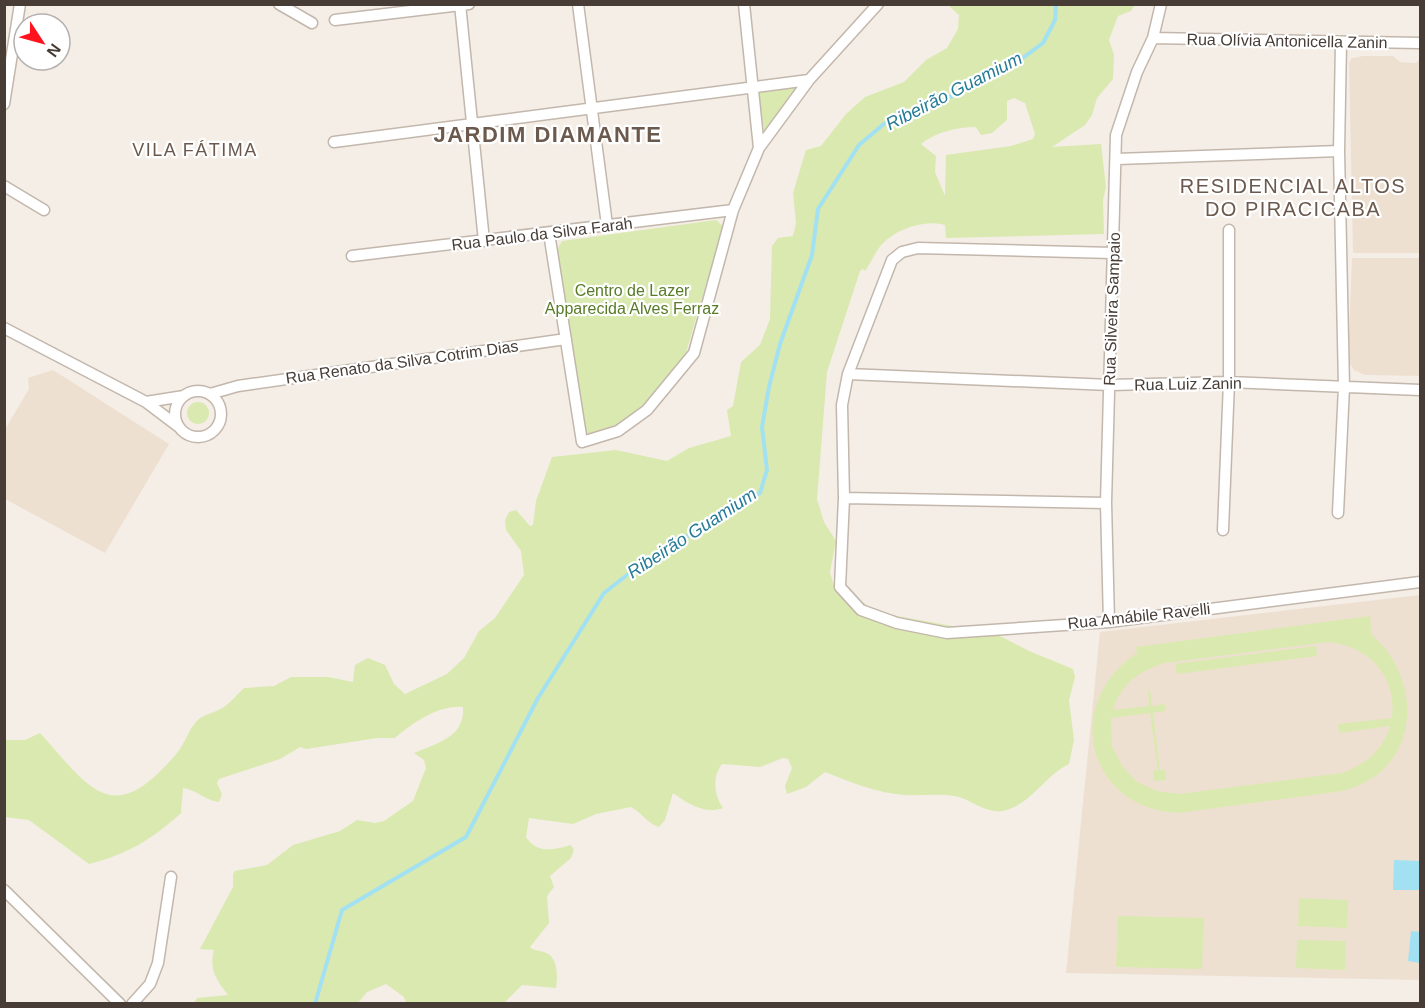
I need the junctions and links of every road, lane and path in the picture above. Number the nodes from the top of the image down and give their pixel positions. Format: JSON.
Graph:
{"nodes":[{"id":1,"x":20,"y":4,"type":"edge"},
{"id":2,"x":279,"y":4,"type":"edge"},
{"id":3,"x":578,"y":4,"type":"edge"},
{"id":4,"x":744,"y":4,"type":"edge"},
{"id":5,"x":878,"y":4,"type":"edge"},
{"id":6,"x":1161,"y":4,"type":"edge"},
{"id":7,"x":463,"y":5,"type":"edge"},
{"id":8,"x":335,"y":20,"type":"dead end"},
{"id":9,"x":312,"y":23,"type":"dead end"},
{"id":10,"x":1153,"y":38,"type":"junction"},
{"id":11,"x":1341,"y":43,"type":"junction"},
{"id":12,"x":1420,"y":43,"type":"edge"},
{"id":13,"x":809,"y":80,"type":"junction"},
{"id":14,"x":753,"y":87,"type":"junction"},
{"id":15,"x":4,"y":104,"type":"edge"},
{"id":16,"x":591,"y":108,"type":"junction"},
{"id":17,"x":472,"y":124,"type":"junction"},
{"id":18,"x":334,"y":142,"type":"dead end"},
{"id":19,"x":759,"y":148,"type":"junction"},
{"id":20,"x":1339,"y":151,"type":"junction"},
{"id":21,"x":1117,"y":159,"type":"junction"},
{"id":22,"x":4,"y":186,"type":"edge"},
{"id":23,"x":45,"y":210,"type":"dead end"},
{"id":24,"x":733,"y":210,"type":"junction"},
{"id":25,"x":607,"y":225,"type":"junction"},
{"id":26,"x":1228,"y":230,"type":"dead end"},
{"id":27,"x":549,"y":233,"type":"junction"},
{"id":28,"x":484,"y":241,"type":"junction"},
{"id":29,"x":1113,"y":253,"type":"junction"},
{"id":30,"x":351,"y":256,"type":"dead end"},
{"id":31,"x":4,"y":328,"type":"edge"},
{"id":32,"x":566,"y":339,"type":"junction"},
{"id":33,"x":848,"y":374,"type":"junction"},
{"id":34,"x":1229,"y":382,"type":"junction"},
{"id":35,"x":1110,"y":385,"type":"junction"},
{"id":36,"x":238,"y":386,"type":"junction"},
{"id":37,"x":1344,"y":387,"type":"junction"},
{"id":38,"x":1420,"y":390,"type":"edge"},
{"id":39,"x":210,"y":394,"type":"junction"},
{"id":40,"x":184,"y":396,"type":"junction"},
{"id":41,"x":147,"y":402,"type":"junction"},
{"id":42,"x":221,"y":409,"type":"junction"},
{"id":43,"x":179,"y":427,"type":"junction"},
{"id":44,"x":844,"y":498,"type":"junction"},
{"id":45,"x":1106,"y":503,"type":"junction"},
{"id":46,"x":1338,"y":513,"type":"dead end"},
{"id":47,"x":1223,"y":530,"type":"dead end"},
{"id":48,"x":1420,"y":582,"type":"edge"},
{"id":49,"x":1109,"y":622,"type":"junction"},
{"id":50,"x":171,"y":877,"type":"dead end"},
{"id":51,"x":4,"y":890,"type":"edge"},
{"id":52,"x":120,"y":1004,"type":"edge"},
{"id":53,"x":132,"y":1004,"type":"edge"}],
"edges":[{"from":1,"to":15,"type":"street"},
{"from":2,"to":9,"type":"street"},
{"from":3,"to":16,"type":"street"},
{"from":4,"to":14,"type":"street"},
{"from":5,"to":13,"type":"street"},
{"from":6,"to":10,"type":"street","name":"Rua Silveira Sampaio"},
{"from":7,"to":8,"type":"street"},
{"from":7,"to":17,"type":"street"},
{"from":10,"to":11,"type":"street","name":"Rua Olívia Antonicella Zanin"},
{"from":10,"to":21,"type":"street","name":"Rua Silveira Sampaio"},
{"from":11,"to":12,"type":"street","name":"Rua Olívia Antonicella Zanin"},
{"from":11,"to":20,"type":"street"},
{"from":13,"to":14,"type":"street"},
{"from":13,"to":19,"type":"street"},
{"from":14,"to":16,"type":"street"},
{"from":14,"to":19,"type":"street"},
{"from":16,"to":17,"type":"street"},
{"from":16,"to":25,"type":"street"},
{"from":17,"to":18,"type":"street"},
{"from":17,"to":28,"type":"street"},
{"from":19,"to":24,"type":"street"},
{"from":20,"to":21,"type":"street"},
{"from":20,"to":37,"type":"street"},
{"from":21,"to":29,"type":"street","name":"Rua Silveira Sampaio"},
{"from":22,"to":23,"type":"street"},
{"from":24,"to":25,"type":"street","name":"Rua Paulo da Silva Farah"},
{"from":24,"to":32,"type":"street"},
{"from":25,"to":27,"type":"street","name":"Rua Paulo da Silva Farah"},
{"from":26,"to":34,"type":"street"},
{"from":27,"to":28,"type":"street","name":"Rua Paulo da Silva Farah"},
{"from":27,"to":32,"type":"street"},
{"from":28,"to":30,"type":"street","name":"Rua Paulo da Silva Farah"},
{"from":29,"to":33,"type":"street"},
{"from":29,"to":35,"type":"street","name":"Rua Silveira Sampaio"},
{"from":31,"to":41,"type":"street"},
{"from":32,"to":36,"type":"street","name":"Rua Renato da Silva Cotrim Dias"},
{"from":33,"to":35,"type":"street","name":"Rua Luiz Zanin"},
{"from":33,"to":44,"type":"street"},
{"from":34,"to":35,"type":"street","name":"Rua Luiz Zanin"},
{"from":34,"to":37,"type":"street","name":"Rua Luiz Zanin"},
{"from":34,"to":47,"type":"street"},
{"from":35,"to":45,"type":"street","name":"Rua Silveira Sampaio"},
{"from":36,"to":39,"type":"street","name":"Rua Renato da Silva Cotrim Dias"},
{"from":36,"to":42,"type":"street"},
{"from":37,"to":38,"type":"street","name":"Rua Luiz Zanin"},
{"from":37,"to":46,"type":"street"},
{"from":39,"to":40,"type":"street"},
{"from":39,"to":42,"type":"street"},
{"from":40,"to":41,"type":"street"},
{"from":40,"to":43,"type":"street"},
{"from":41,"to":43,"type":"street"},
{"from":42,"to":43,"type":"street"},
{"from":44,"to":45,"type":"street"},
{"from":44,"to":49,"type":"street","name":"Rua Amábile Ravelli"},
{"from":45,"to":49,"type":"street","name":"Rua Silveira Sampaio"},
{"from":48,"to":49,"type":"street","name":"Rua Amábile Ravelli"},
{"from":50,"to":53,"type":"street"},
{"from":51,"to":52,"type":"street"}]}
